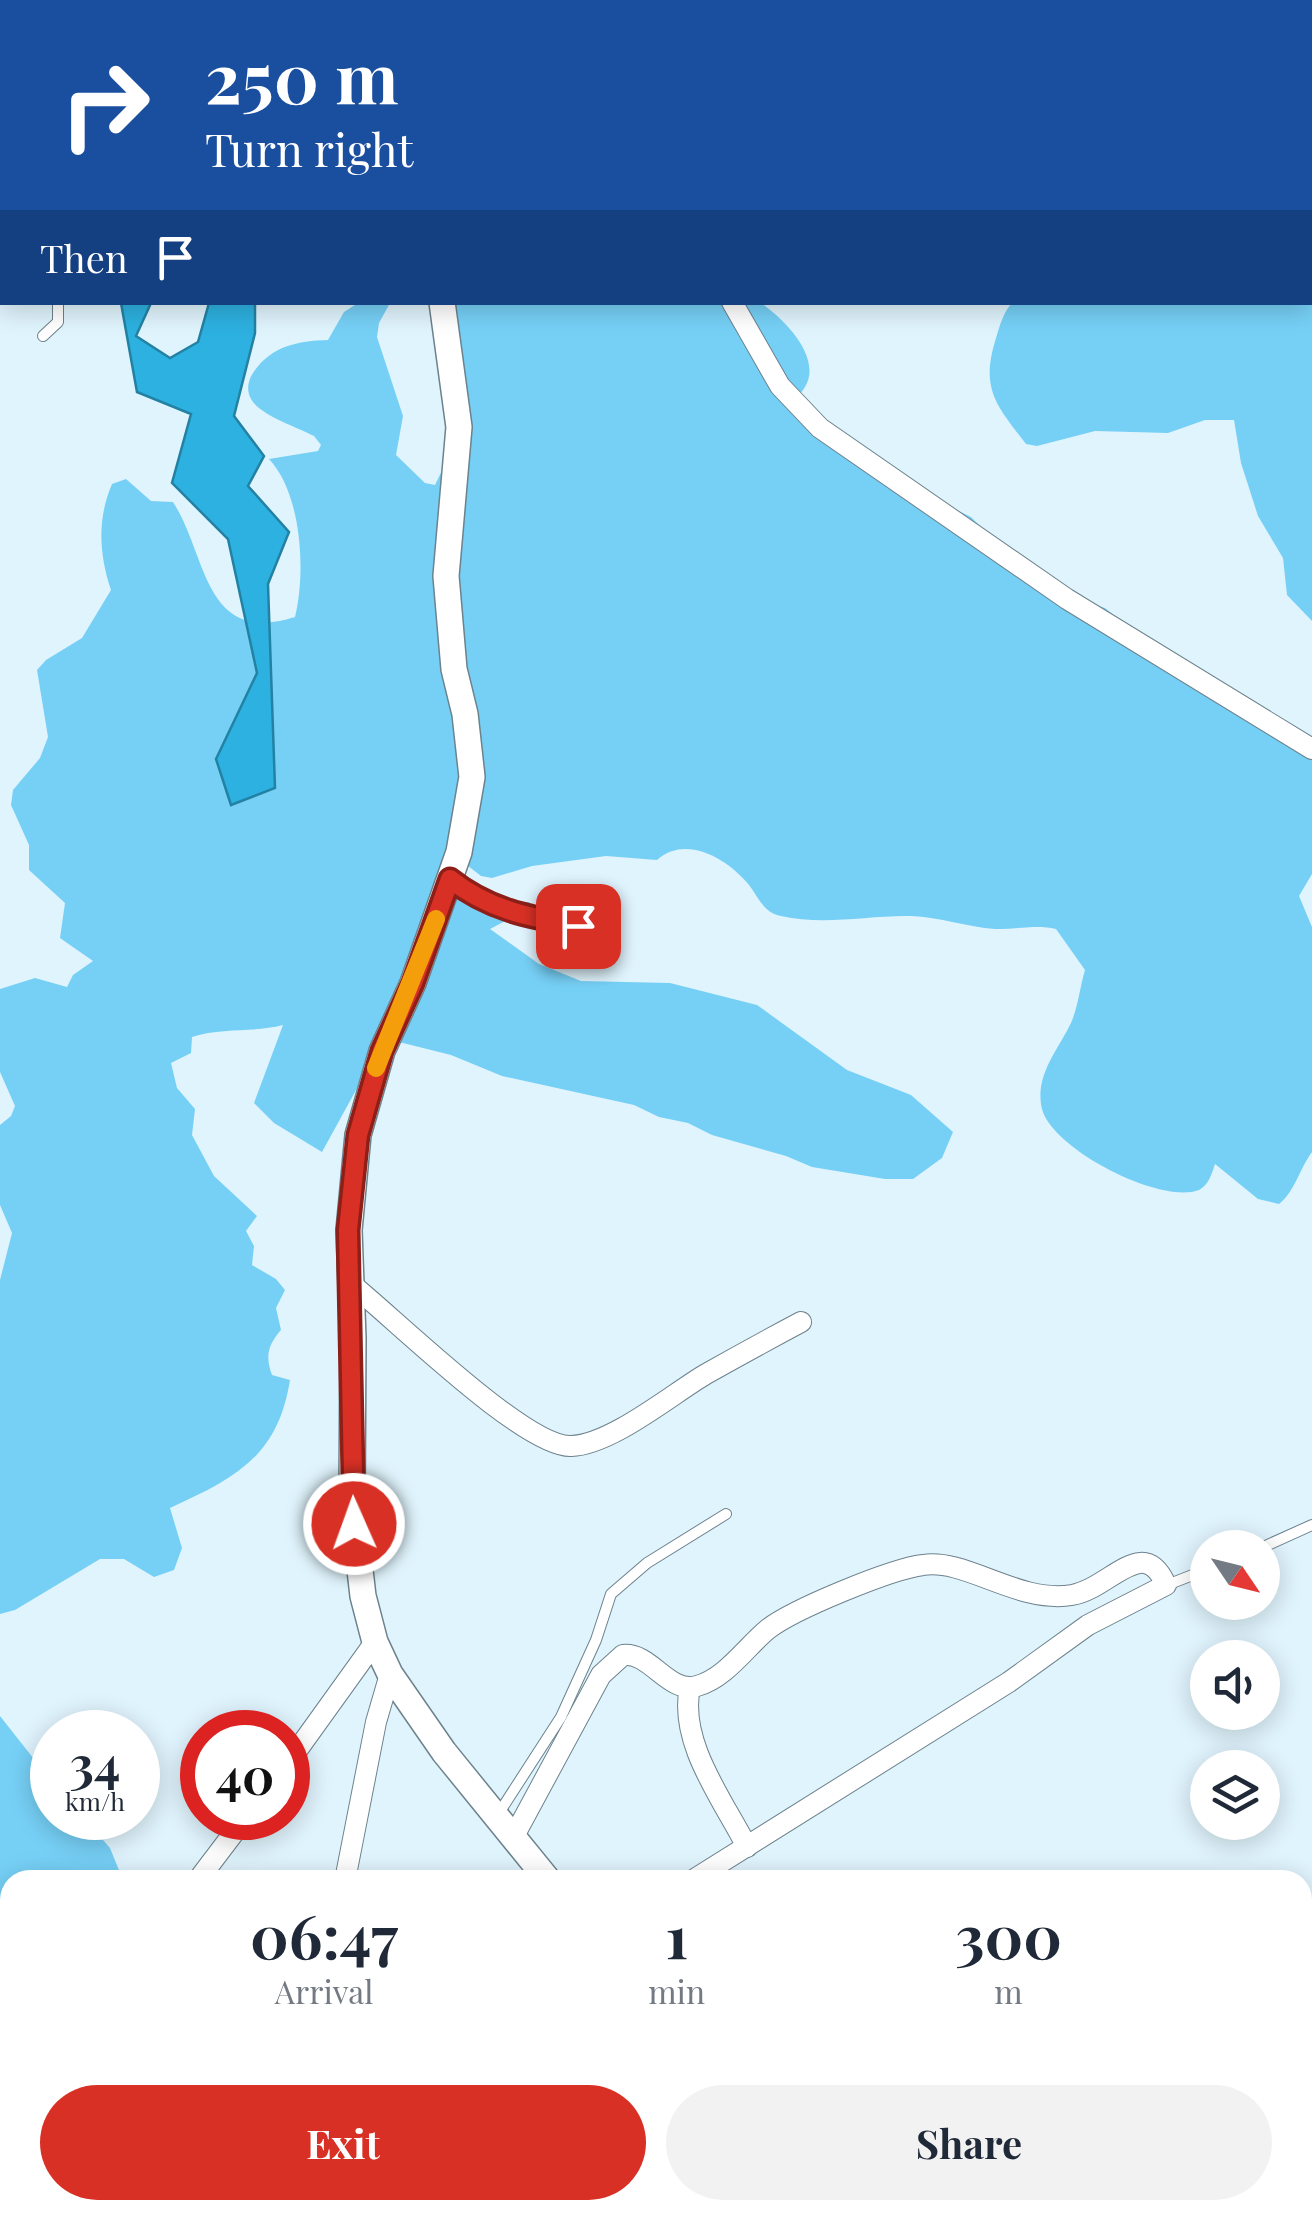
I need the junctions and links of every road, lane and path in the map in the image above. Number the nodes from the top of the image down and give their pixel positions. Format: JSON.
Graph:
{"nodes":[{"id":1,"x":58,"y":305,"type":"edge"},
{"id":2,"x":442,"y":305,"type":"edge"},
{"id":3,"x":734,"y":305,"type":"edge"},
{"id":4,"x":44,"y":336,"type":"dead end"},
{"id":5,"x":1312,"y":749,"type":"edge"},
{"id":6,"x":450,"y":879,"type":"junction"},
{"id":7,"x":578,"y":926,"type":"dead end"},
{"id":8,"x":350,"y":1283,"type":"junction"},
{"id":9,"x":801,"y":1322,"type":"dead end"},
{"id":10,"x":726,"y":1514,"type":"dead end"},
{"id":11,"x":1312,"y":1525,"type":"edge"},
{"id":12,"x":1280,"y":1539,"type":"edge"},
{"id":13,"x":1190,"y":1576,"type":"edge"},
{"id":14,"x":1166,"y":1586,"type":"junction"},
{"id":15,"x":375,"y":1642,"type":"junction"},
{"id":16,"x":390,"y":1674,"type":"junction"},
{"id":17,"x":690,"y":1688,"type":"junction"},
{"id":18,"x":310,"y":1732,"type":"edge"},
{"id":19,"x":496,"y":1817,"type":"junction"},
{"id":20,"x":513,"y":1838,"type":"junction"},
{"id":21,"x":228,"y":1840,"type":"edge"},
{"id":22,"x":748,"y":1847,"type":"junction"},
{"id":23,"x":206,"y":1870,"type":"edge"},
{"id":24,"x":347,"y":1870,"type":"edge"},
{"id":25,"x":540,"y":1870,"type":"edge"},
{"id":26,"x":710,"y":1870,"type":"edge"}],
"edges":[{"from":1,"to":4,"type":"lane"},
{"from":2,"to":6,"type":"street"},
{"from":3,"to":5,"type":"street"},
{"from":6,"to":7,"type":"lane"},
{"from":6,"to":8,"type":"street"},
{"from":8,"to":9,"type":"street"},
{"from":8,"to":15,"type":"street"},
{"from":10,"to":19,"type":"lane"},
{"from":11,"to":12,"type":"lane"},
{"from":13,"to":14,"type":"lane"},
{"from":14,"to":17,"type":"street"},
{"from":14,"to":22,"type":"street"},
{"from":15,"to":16,"type":"street"},
{"from":15,"to":18,"type":"street"},
{"from":16,"to":19,"type":"street"},
{"from":16,"to":24,"type":"street"},
{"from":17,"to":20,"type":"street"},
{"from":17,"to":22,"type":"street"},
{"from":19,"to":20,"type":"street"},
{"from":20,"to":25,"type":"street"},
{"from":21,"to":23,"type":"street"},
{"from":22,"to":26,"type":"street"}]}
